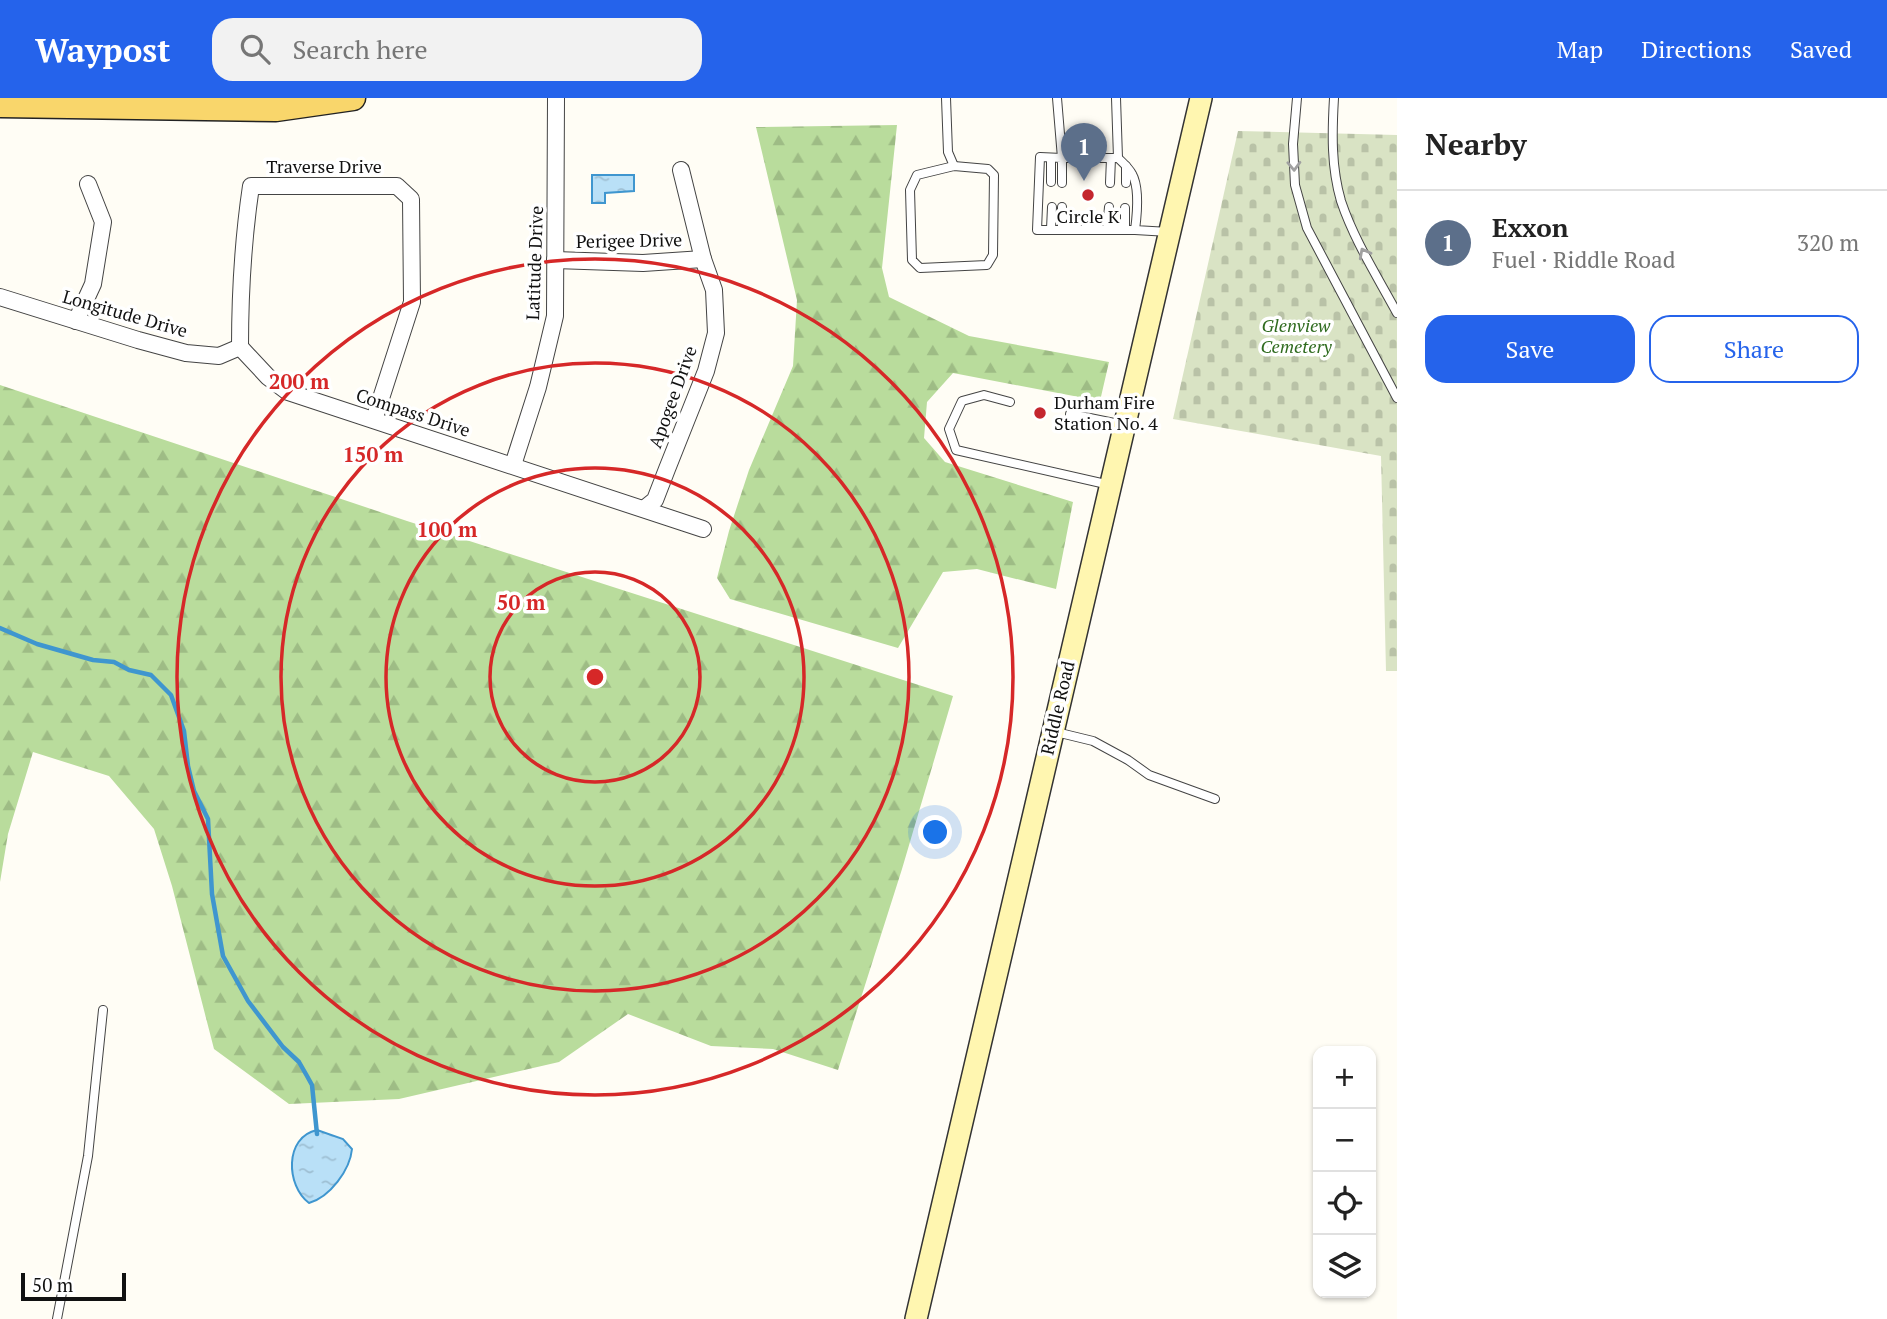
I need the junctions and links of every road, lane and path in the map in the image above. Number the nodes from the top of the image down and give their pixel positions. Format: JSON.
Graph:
{"nodes":[{"id":1,"x":353,"y":98,"type":"edge"},
{"id":2,"x":556,"y":98,"type":"edge"},
{"id":3,"x":946,"y":98,"type":"edge"},
{"id":4,"x":1057,"y":98,"type":"edge"},
{"id":5,"x":1115,"y":98,"type":"edge"},
{"id":6,"x":1201,"y":98,"type":"edge"},
{"id":7,"x":1297,"y":98,"type":"edge"},
{"id":8,"x":1334,"y":98,"type":"edge"},
{"id":9,"x":0,"y":105,"type":"edge"},
{"id":10,"x":1051,"y":158,"type":"junction"},
{"id":11,"x":1114,"y":158,"type":"junction"},
{"id":12,"x":1062,"y":159,"type":"junction"},
{"id":13,"x":954,"y":166,"type":"junction"},
{"id":14,"x":1126,"y":166,"type":"junction"},
{"id":15,"x":681,"y":170,"type":"dead end"},
{"id":16,"x":1051,"y":183,"type":"dead end"},
{"id":17,"x":1062,"y":183,"type":"dead end"},
{"id":18,"x":1110,"y":183,"type":"dead end"},
{"id":19,"x":1126,"y":183,"type":"dead end"},
{"id":20,"x":88,"y":184,"type":"dead end"},
{"id":21,"x":1052,"y":207,"type":"dead end"},
{"id":22,"x":1062,"y":207,"type":"dead end"},
{"id":23,"x":1109,"y":208,"type":"dead end"},
{"id":24,"x":1125,"y":208,"type":"dead end"},
{"id":25,"x":1051,"y":229,"type":"junction"},
{"id":26,"x":1062,"y":229,"type":"junction"},
{"id":27,"x":1107,"y":230,"type":"junction"},
{"id":28,"x":1125,"y":230,"type":"junction"},
{"id":29,"x":1135,"y":230,"type":"junction"},
{"id":30,"x":1169,"y":232,"type":"junction"},
{"id":31,"x":703,"y":258,"type":"junction"},
{"id":32,"x":555,"y":260,"type":"junction"},
{"id":33,"x":0,"y":297,"type":"edge"},
{"id":34,"x":1397,"y":313,"type":"edge"},
{"id":35,"x":76,"y":321,"type":"junction"},
{"id":36,"x":240,"y":347,"type":"junction"},
{"id":37,"x":1397,"y":398,"type":"edge"},
{"id":38,"x":1010,"y":402,"type":"dead end"},
{"id":39,"x":1070,"y":414,"type":"dead end"},
{"id":40,"x":374,"y":420,"type":"junction"},
{"id":41,"x":1124,"y":425,"type":"junction"},
{"id":42,"x":513,"y":465,"type":"junction"},
{"id":43,"x":1110,"y":485,"type":"junction"},
{"id":44,"x":645,"y":508,"type":"junction"},
{"id":45,"x":703,"y":529,"type":"dead end"},
{"id":46,"x":1053,"y":732,"type":"junction"},
{"id":47,"x":1215,"y":799,"type":"dead end"},
{"id":48,"x":103,"y":1010,"type":"dead end"},
{"id":49,"x":57,"y":1319,"type":"edge"},
{"id":50,"x":916,"y":1319,"type":"edge"}],
"edges":[{"from":1,"to":9,"type":"main road"},
{"from":2,"to":32,"type":"street","name":"Latitude Drive"},
{"from":3,"to":13,"type":"lane"},
{"from":4,"to":12,"type":"lane"},
{"from":5,"to":11,"type":"lane"},
{"from":6,"to":30,"type":"main road","name":"Riddle Road"},
{"from":7,"to":37,"type":"lane","one_way":true},
{"from":34,"to":8,"type":"lane","one_way":true},
{"from":10,"to":12,"type":"lane"},
{"from":10,"to":16,"type":"lane"},
{"from":10,"to":25,"type":"lane"},
{"from":11,"to":12,"type":"lane"},
{"from":11,"to":14,"type":"lane"},
{"from":11,"to":18,"type":"lane"},
{"from":12,"to":17,"type":"lane"},
{"from":13,"to":13,"type":"lane"},
{"from":14,"to":19,"type":"lane"},
{"from":14,"to":29,"type":"lane"},
{"from":15,"to":31,"type":"street","name":"Apogee Drive"},
{"from":20,"to":35,"type":"street"},
{"from":21,"to":25,"type":"lane"},
{"from":22,"to":26,"type":"lane"},
{"from":23,"to":27,"type":"lane"},
{"from":24,"to":28,"type":"lane"},
{"from":25,"to":26,"type":"lane"},
{"from":26,"to":27,"type":"lane"},
{"from":27,"to":28,"type":"lane"},
{"from":28,"to":29,"type":"lane"},
{"from":29,"to":30,"type":"lane"},
{"from":30,"to":41,"type":"main road","name":"Riddle Road"},
{"from":31,"to":32,"type":"street","name":"Perigee Drive"},
{"from":31,"to":44,"type":"street","name":"Apogee Drive"},
{"from":32,"to":42,"type":"street","name":"Latitude Drive"},
{"from":33,"to":35,"type":"street","name":"Longitude Drive"},
{"from":35,"to":36,"type":"street","name":"Longitude Drive"},
{"from":36,"to":40,"type":"street","name":"Compass Drive"},
{"from":36,"to":40,"type":"street","name":"Traverse Drive"},
{"from":38,"to":43,"type":"lane"},
{"from":39,"to":41,"type":"lane"},
{"from":40,"to":42,"type":"street","name":"Compass Drive"},
{"from":41,"to":43,"type":"main road","name":"Riddle Road"},
{"from":42,"to":44,"type":"street","name":"Compass Drive"},
{"from":43,"to":46,"type":"main road","name":"Riddle Road"},
{"from":44,"to":45,"type":"street","name":"Compass Drive"},
{"from":46,"to":47,"type":"lane"},
{"from":46,"to":50,"type":"main road","name":"Riddle Road"},
{"from":48,"to":49,"type":"lane"}]}
